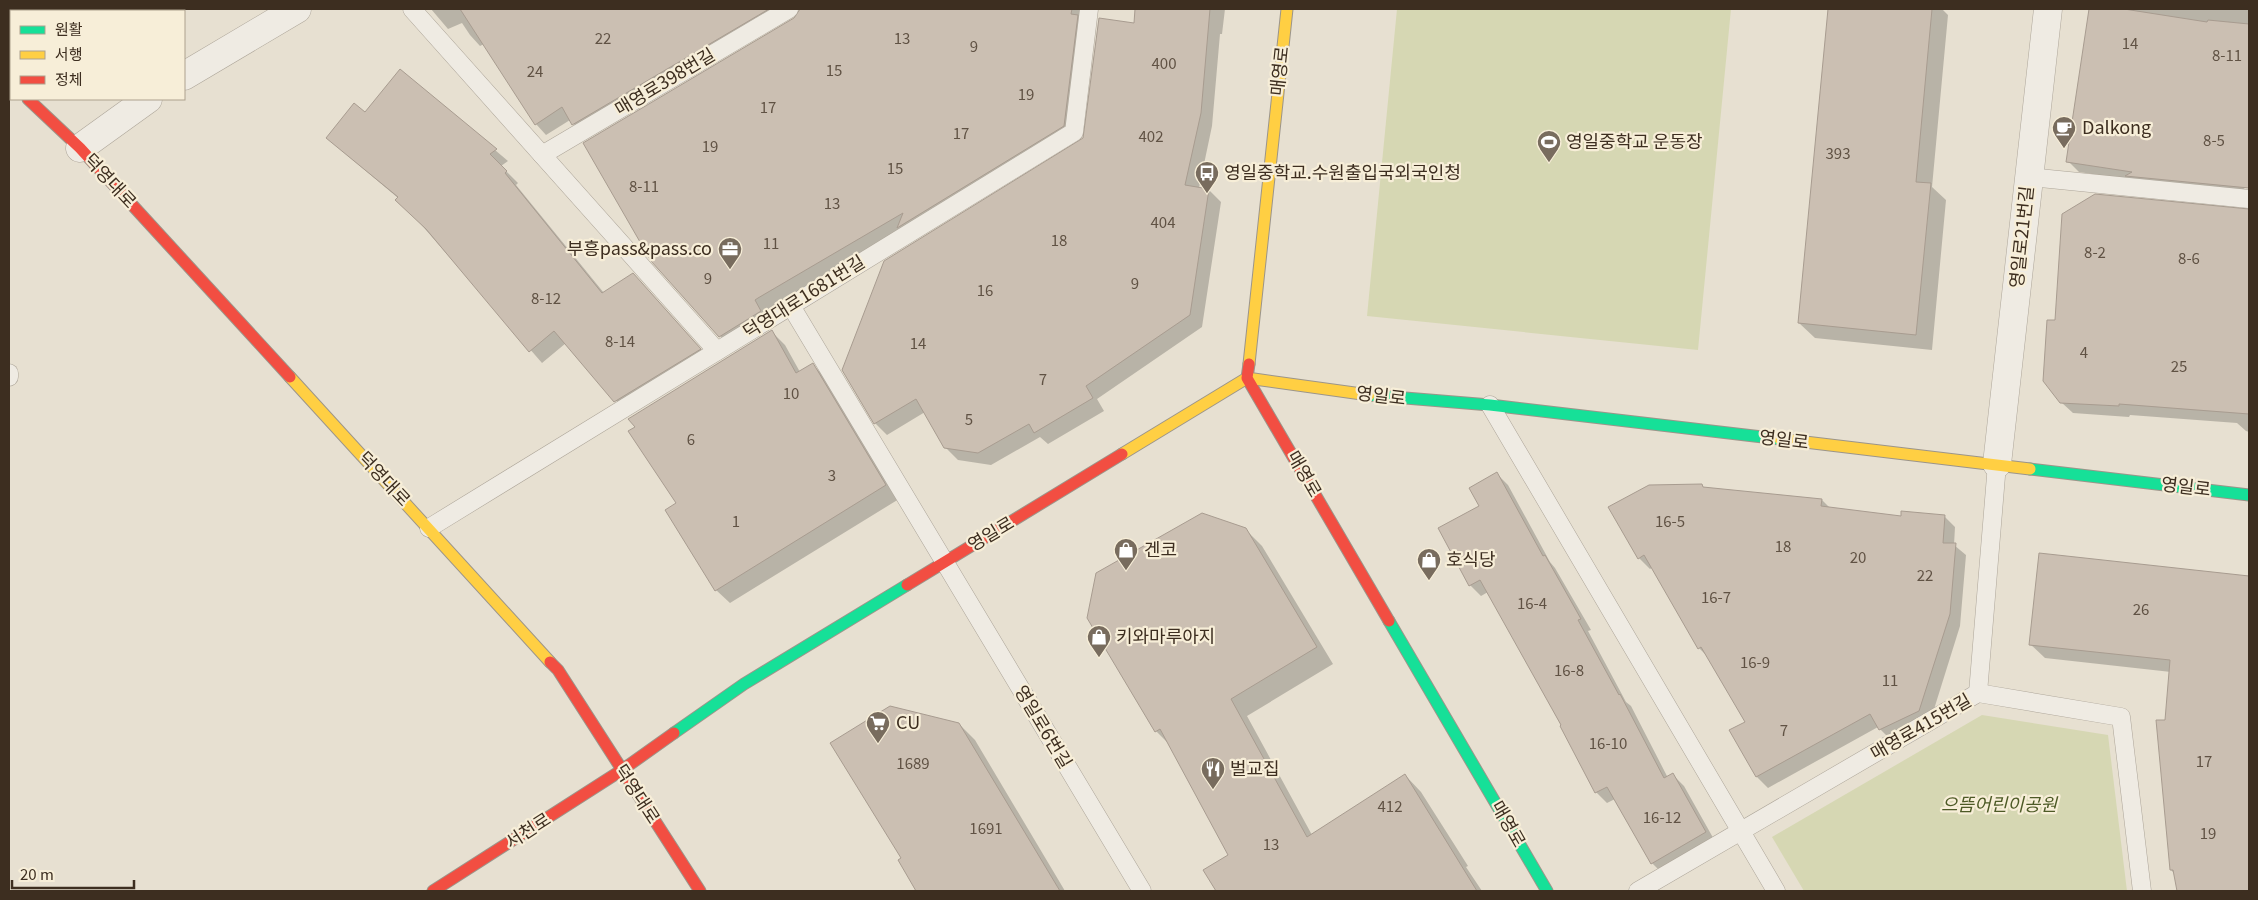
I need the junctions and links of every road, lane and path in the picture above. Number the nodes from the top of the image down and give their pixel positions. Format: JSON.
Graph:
{"nodes":[{"id":1,"x":297,"y":9,"type":"edge"},
{"id":2,"x":412,"y":9,"type":"edge"},
{"id":3,"x":789,"y":9,"type":"edge"},
{"id":4,"x":1089,"y":9,"type":"edge"},
{"id":5,"x":1287,"y":9,"type":"edge"},
{"id":6,"x":2048,"y":9,"type":"edge"},
{"id":7,"x":185,"y":75,"type":"edge"},
{"id":8,"x":29,"y":100,"type":"edge"},
{"id":9,"x":147,"y":100,"type":"edge"},
{"id":10,"x":80,"y":148,"type":"junction"},
{"id":11,"x":542,"y":156,"type":"junction"},
{"id":12,"x":2029,"y":177,"type":"junction"},
{"id":13,"x":2249,"y":199,"type":"edge"},
{"id":14,"x":791,"y":306,"type":"junction"},
{"id":15,"x":717,"y":351,"type":"junction"},
{"id":16,"x":1247,"y":378,"type":"junction"},
{"id":17,"x":1490,"y":405,"type":"junction"},
{"id":18,"x":1997,"y":464,"type":"junction"},
{"id":19,"x":2249,"y":494,"type":"edge"},
{"id":20,"x":428,"y":528,"type":"junction"},
{"id":21,"x":944,"y":563,"type":"junction"},
{"id":22,"x":1978,"y":693,"type":"junction"},
{"id":23,"x":622,"y":770,"type":"junction"},
{"id":24,"x":1741,"y":831,"type":"junction"},
{"id":25,"x":434,"y":891,"type":"edge"},
{"id":26,"x":700,"y":891,"type":"edge"},
{"id":27,"x":1142,"y":891,"type":"edge"},
{"id":28,"x":1547,"y":891,"type":"edge"},
{"id":29,"x":1638,"y":891,"type":"edge"},
{"id":30,"x":1776,"y":891,"type":"edge"},
{"id":31,"x":2142,"y":891,"type":"edge"}],
"edges":[{"from":1,"to":7,"type":"street"},
{"from":2,"to":11,"type":"lane"},
{"from":3,"to":11,"type":"lane","name":"매영로398번길"},
{"from":4,"to":14,"type":"lane","name":"덕영대로1681번길"},
{"from":5,"to":16,"type":"street","name":"매영로"},
{"from":6,"to":12,"type":"street","name":"영일로21번길"},
{"from":8,"to":10,"type":"street","name":"덕영대로"},
{"from":9,"to":10,"type":"street"},
{"from":10,"to":20,"type":"street","name":"덕영대로"},
{"from":11,"to":15,"type":"lane"},
{"from":12,"to":13,"type":"lane"},
{"from":12,"to":18,"type":"street","name":"영일로21번길"},
{"from":14,"to":15,"type":"lane","name":"덕영대로1681번길"},
{"from":14,"to":21,"type":"lane","name":"영일로6번길"},
{"from":15,"to":20,"type":"lane","name":"덕영대로1681번길"},
{"from":16,"to":17,"type":"street","name":"영일로"},
{"from":16,"to":21,"type":"street","name":"영일로"},
{"from":16,"to":28,"type":"street","name":"매영로"},
{"from":17,"to":18,"type":"street","name":"영일로"},
{"from":17,"to":24,"type":"lane"},
{"from":18,"to":19,"type":"street","name":"영일로"},
{"from":18,"to":22,"type":"lane"},
{"from":20,"to":23,"type":"street","name":"덕영대로"},
{"from":21,"to":23,"type":"street","name":"영일로"},
{"from":21,"to":27,"type":"lane","name":"영일로6번길"},
{"from":22,"to":24,"type":"lane","name":"매영로415번길"},
{"from":22,"to":31,"type":"lane","name":"매영로415번길"},
{"from":23,"to":25,"type":"street","name":"서천로"},
{"from":23,"to":26,"type":"street","name":"덕영대로"},
{"from":24,"to":29,"type":"lane","name":"매영로415번길"},
{"from":24,"to":30,"type":"lane"}]}
